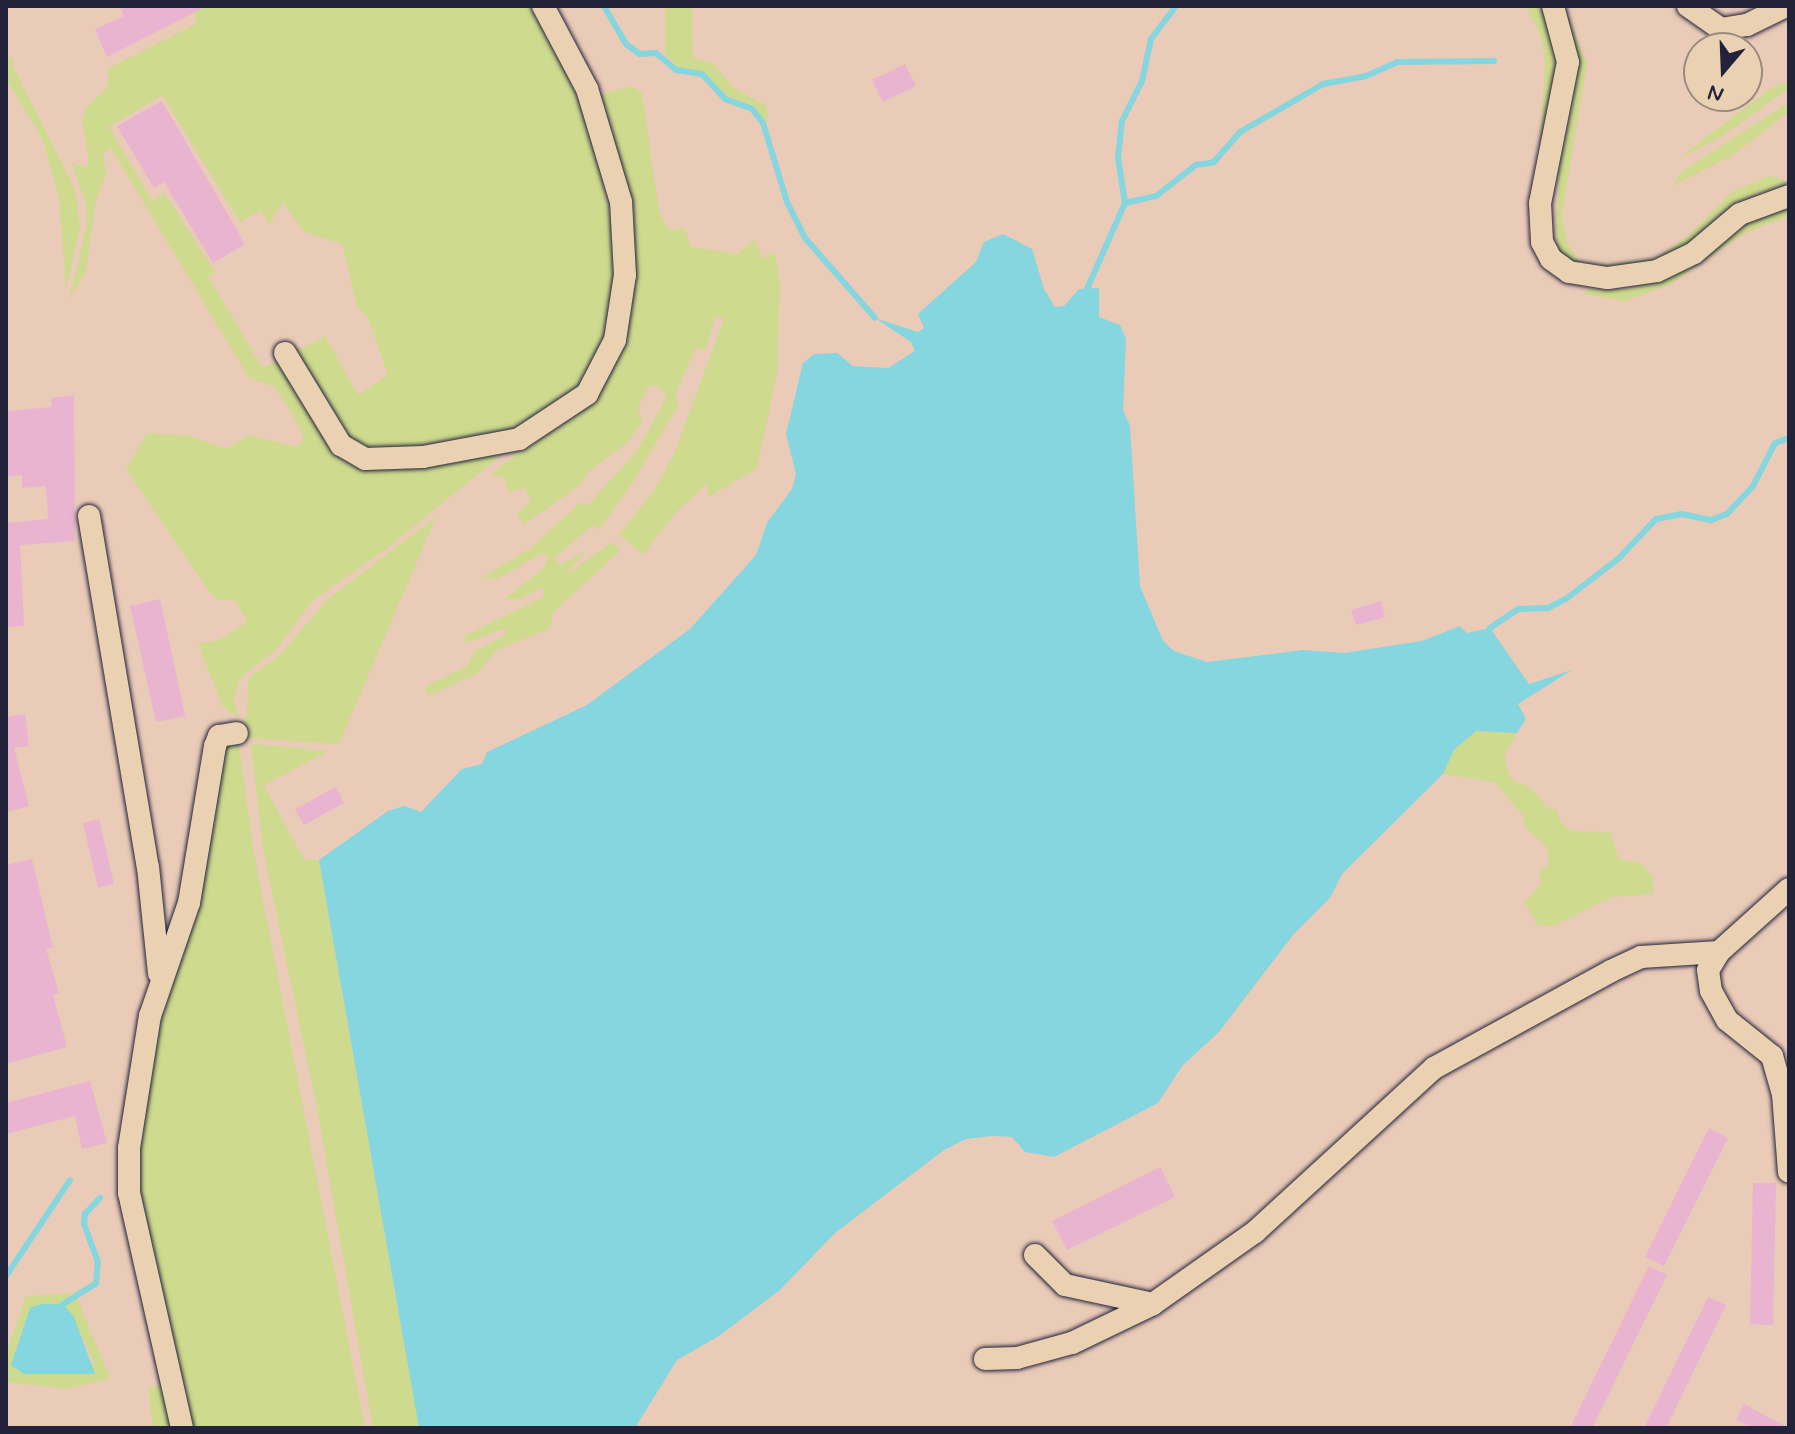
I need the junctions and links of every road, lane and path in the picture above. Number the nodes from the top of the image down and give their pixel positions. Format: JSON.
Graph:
{"nodes":[{"id":1,"x":543,"y":6,"type":"edge"},
{"id":2,"x":1553,"y":6,"type":"edge"},
{"id":3,"x":1688,"y":6,"type":"edge"},
{"id":4,"x":1786,"y":6,"type":"edge"},
{"id":5,"x":1789,"y":196,"type":"edge"},
{"id":6,"x":285,"y":353,"type":"dead end"},
{"id":7,"x":89,"y":516,"type":"dead end"},
{"id":8,"x":237,"y":733,"type":"dead end"},
{"id":9,"x":1789,"y":889,"type":"edge"},
{"id":10,"x":1719,"y":952,"type":"junction"},
{"id":11,"x":158,"y":982,"type":"junction"},
{"id":12,"x":1789,"y":1172,"type":"edge"},
{"id":13,"x":1035,"y":1255,"type":"dead end"},
{"id":14,"x":1153,"y":1304,"type":"junction"},
{"id":15,"x":985,"y":1359,"type":"dead end"},
{"id":16,"x":182,"y":1428,"type":"edge"}],
"edges":[{"from":1,"to":6,"type":"street"},
{"from":2,"to":5,"type":"street"},
{"from":3,"to":4,"type":"street"},
{"from":7,"to":11,"type":"street"},
{"from":8,"to":11,"type":"street"},
{"from":9,"to":10,"type":"street"},
{"from":10,"to":12,"type":"street"},
{"from":10,"to":14,"type":"street"},
{"from":11,"to":16,"type":"street"},
{"from":13,"to":14,"type":"street"},
{"from":14,"to":15,"type":"street"}]}
